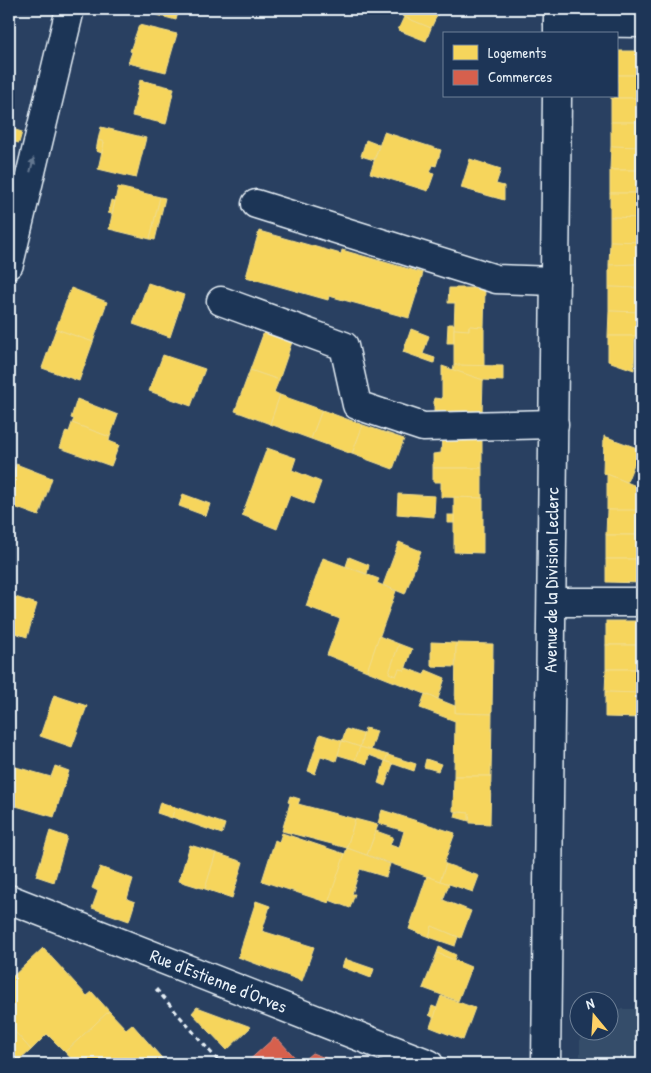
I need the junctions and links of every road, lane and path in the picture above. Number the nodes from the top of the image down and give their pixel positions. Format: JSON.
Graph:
{"nodes":[{"id":1,"x":70,"y":9,"type":"edge"},
{"id":2,"x":558,"y":21,"type":"edge"},
{"id":3,"x":642,"y":23,"type":"edge"},
{"id":4,"x":557,"y":98,"type":"edge"},
{"id":5,"x":256,"y":204,"type":"dead end"},
{"id":6,"x":16,"y":205,"type":"edge"},
{"id":7,"x":9,"y":264,"type":"edge"},
{"id":8,"x":555,"y":280,"type":"junction"},
{"id":9,"x":221,"y":301,"type":"dead end"},
{"id":10,"x":554,"y":424,"type":"junction"},
{"id":11,"x":552,"y":602,"type":"junction"},
{"id":12,"x":642,"y":602,"type":"edge"},
{"id":13,"x":9,"y":899,"type":"edge"},
{"id":14,"x":151,"y":983,"type":"dead end"},
{"id":15,"x":221,"y":1064,"type":"edge"},
{"id":16,"x":429,"y":1064,"type":"edge"},
{"id":17,"x":546,"y":1064,"type":"edge"}],
"edges":[{"from":6,"to":1,"type":"main road","one_way":true},
{"from":2,"to":3,"type":"main road"},
{"from":4,"to":8,"type":"main road","name":"Avenue de la Division Leclerc"},
{"from":5,"to":8,"type":"main road"},
{"from":6,"to":7,"type":"main road"},
{"from":8,"to":10,"type":"main road","name":"Avenue de la Division Leclerc"},
{"from":9,"to":10,"type":"main road"},
{"from":10,"to":11,"type":"main road","name":"Avenue de la Division Leclerc"},
{"from":11,"to":12,"type":"main road"},
{"from":11,"to":17,"type":"main road","name":"Avenue de la Division Leclerc"},
{"from":13,"to":16,"type":"main road","name":"Rue d'Estienne d'Orves"},
{"from":14,"to":15,"type":"path"}]}
